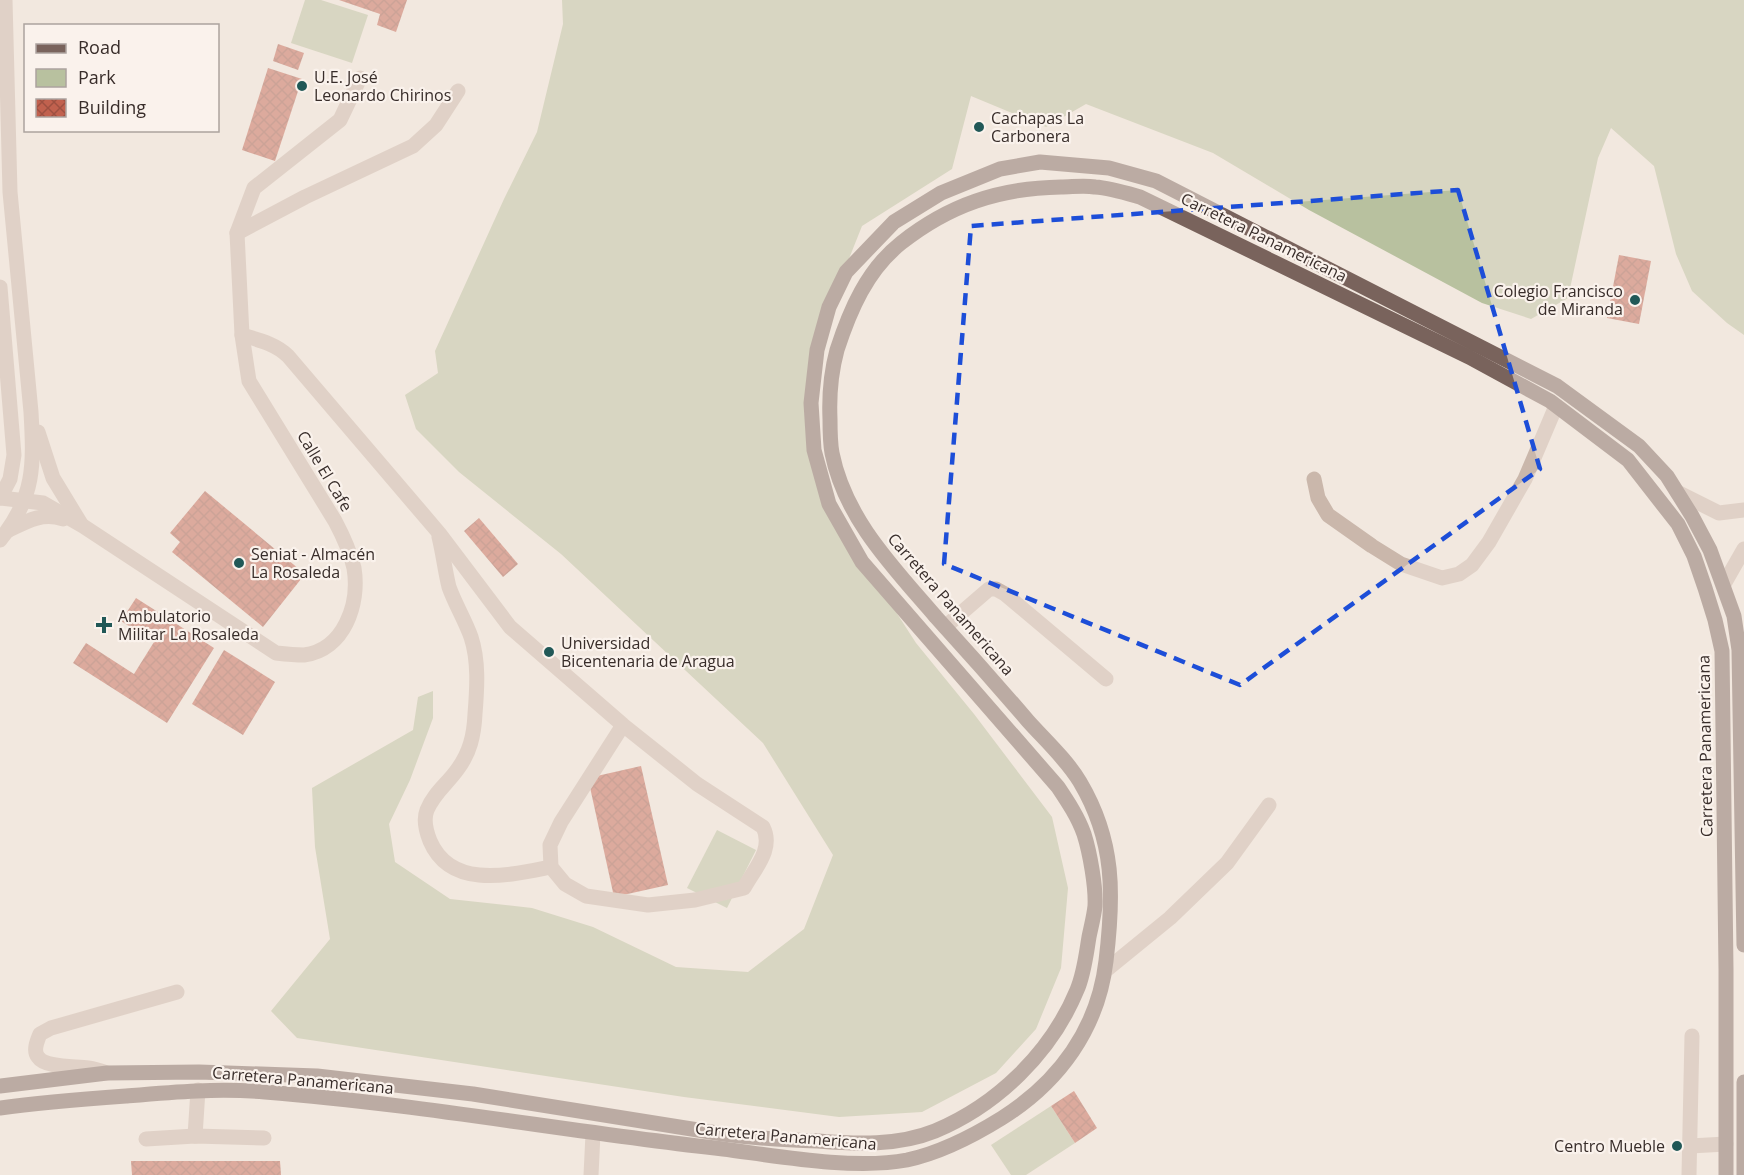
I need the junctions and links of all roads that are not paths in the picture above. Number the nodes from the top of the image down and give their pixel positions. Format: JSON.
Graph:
{"nodes":[{"id":1,"x":5,"y":0,"type":"edge"},
{"id":2,"x":360,"y":78,"type":"dead end"},
{"id":3,"x":458,"y":91,"type":"dead end"},
{"id":4,"x":237,"y":233,"type":"junction"},
{"id":5,"x":0,"y":286,"type":"edge"},
{"id":6,"x":242,"y":335,"type":"junction"},
{"id":7,"x":1556,"y":406,"type":"junction"},
{"id":8,"x":32,"y":412,"type":"junction"},
{"id":9,"x":1314,"y":479,"type":"dead end"},
{"id":10,"x":1677,"y":492,"type":"junction"},
{"id":11,"x":0,"y":498,"type":"edge"},
{"id":12,"x":26,"y":501,"type":"junction"},
{"id":13,"x":1744,"y":510,"type":"edge"},
{"id":14,"x":83,"y":526,"type":"junction"},
{"id":15,"x":438,"y":533,"type":"junction"},
{"id":16,"x":3,"y":536,"type":"edge"},
{"id":17,"x":1744,"y":549,"type":"edge"},
{"id":18,"x":1724,"y":584,"type":"junction"},
{"id":19,"x":945,"y":627,"type":"junction"},
{"id":20,"x":1106,"y":679,"type":"dead end"},
{"id":21,"x":622,"y":725,"type":"junction"},
{"id":22,"x":1269,"y":805,"type":"dead end"},
{"id":23,"x":551,"y":867,"type":"junction"},
{"id":24,"x":1744,"y":945,"type":"edge"},
{"id":25,"x":1105,"y":972,"type":"junction"},
{"id":26,"x":177,"y":992,"type":"dead end"},
{"id":27,"x":1692,"y":1036,"type":"dead end"},
{"id":28,"x":107,"y":1073,"type":"junction"},
{"id":29,"x":1744,"y":1082,"type":"edge"},
{"id":30,"x":0,"y":1086,"type":"edge"},
{"id":31,"x":198,"y":1090,"type":"junction"},
{"id":32,"x":0,"y":1108,"type":"edge"},
{"id":33,"x":593,"y":1134,"type":"junction"},
{"id":34,"x":195,"y":1136,"type":"junction"},
{"id":35,"x":264,"y":1138,"type":"dead end"},
{"id":36,"x":146,"y":1139,"type":"dead end"},
{"id":37,"x":1726,"y":1144,"type":"junction"},
{"id":38,"x":1690,"y":1146,"type":"junction"},
{"id":39,"x":591,"y":1175,"type":"edge"},
{"id":40,"x":1689,"y":1175,"type":"edge"},
{"id":41,"x":1726,"y":1175,"type":"edge"},
{"id":42,"x":1744,"y":1175,"type":"edge"}],
"edges":[{"from":1,"to":8,"type":"street"},
{"from":2,"to":4,"type":"street","name":"Calle El Cafe"},
{"from":3,"to":4,"type":"street"},
{"from":4,"to":6,"type":"street","name":"Calle El Cafe"},
{"from":5,"to":11,"type":"street"},
{"from":6,"to":14,"type":"street","name":"Calle El Cafe"},
{"from":6,"to":15,"type":"street"},
{"from":7,"to":9,"type":"street"},
{"from":7,"to":19,"type":"main road","name":"Carretera Panamericana"},
{"from":7,"to":37,"type":"main road","name":"Carretera Panamericana"},
{"from":8,"to":12,"type":"street"},
{"from":8,"to":14,"type":"street"},
{"from":10,"to":13,"type":"street"},
{"from":10,"to":18,"type":"main road","name":"Carretera Panamericana"},
{"from":10,"to":28,"type":"main road","name":"Carretera Panamericana"},
{"from":11,"to":12,"type":"street"},
{"from":12,"to":14,"type":"street"},
{"from":12,"to":16,"type":"street"},
{"from":14,"to":16,"type":"street"},
{"from":15,"to":21,"type":"street"},
{"from":15,"to":23,"type":"street"},
{"from":17,"to":18,"type":"street"},
{"from":18,"to":24,"type":"main road","name":"Carretera Panamericana"},
{"from":19,"to":20,"type":"street"},
{"from":19,"to":25,"type":"main road","name":"Carretera Panamericana"},
{"from":21,"to":23,"type":"street"},
{"from":21,"to":23,"type":"street"},
{"from":22,"to":25,"type":"street"},
{"from":25,"to":33,"type":"main road","name":"Carretera Panamericana"},
{"from":26,"to":28,"type":"street"},
{"from":27,"to":38,"type":"street"},
{"from":28,"to":30,"type":"main road","name":"Carretera Panamericana"},
{"from":29,"to":42,"type":"main road"},
{"from":31,"to":32,"type":"main road","name":"Carretera Panamericana"},
{"from":31,"to":33,"type":"main road","name":"Carretera Panamericana"},
{"from":31,"to":34,"type":"street"},
{"from":33,"to":39,"type":"street"},
{"from":34,"to":35,"type":"street"},
{"from":34,"to":36,"type":"street"},
{"from":37,"to":38,"type":"street"},
{"from":37,"to":41,"type":"main road","name":"Carretera Panamericana"},
{"from":38,"to":40,"type":"street"}]}
